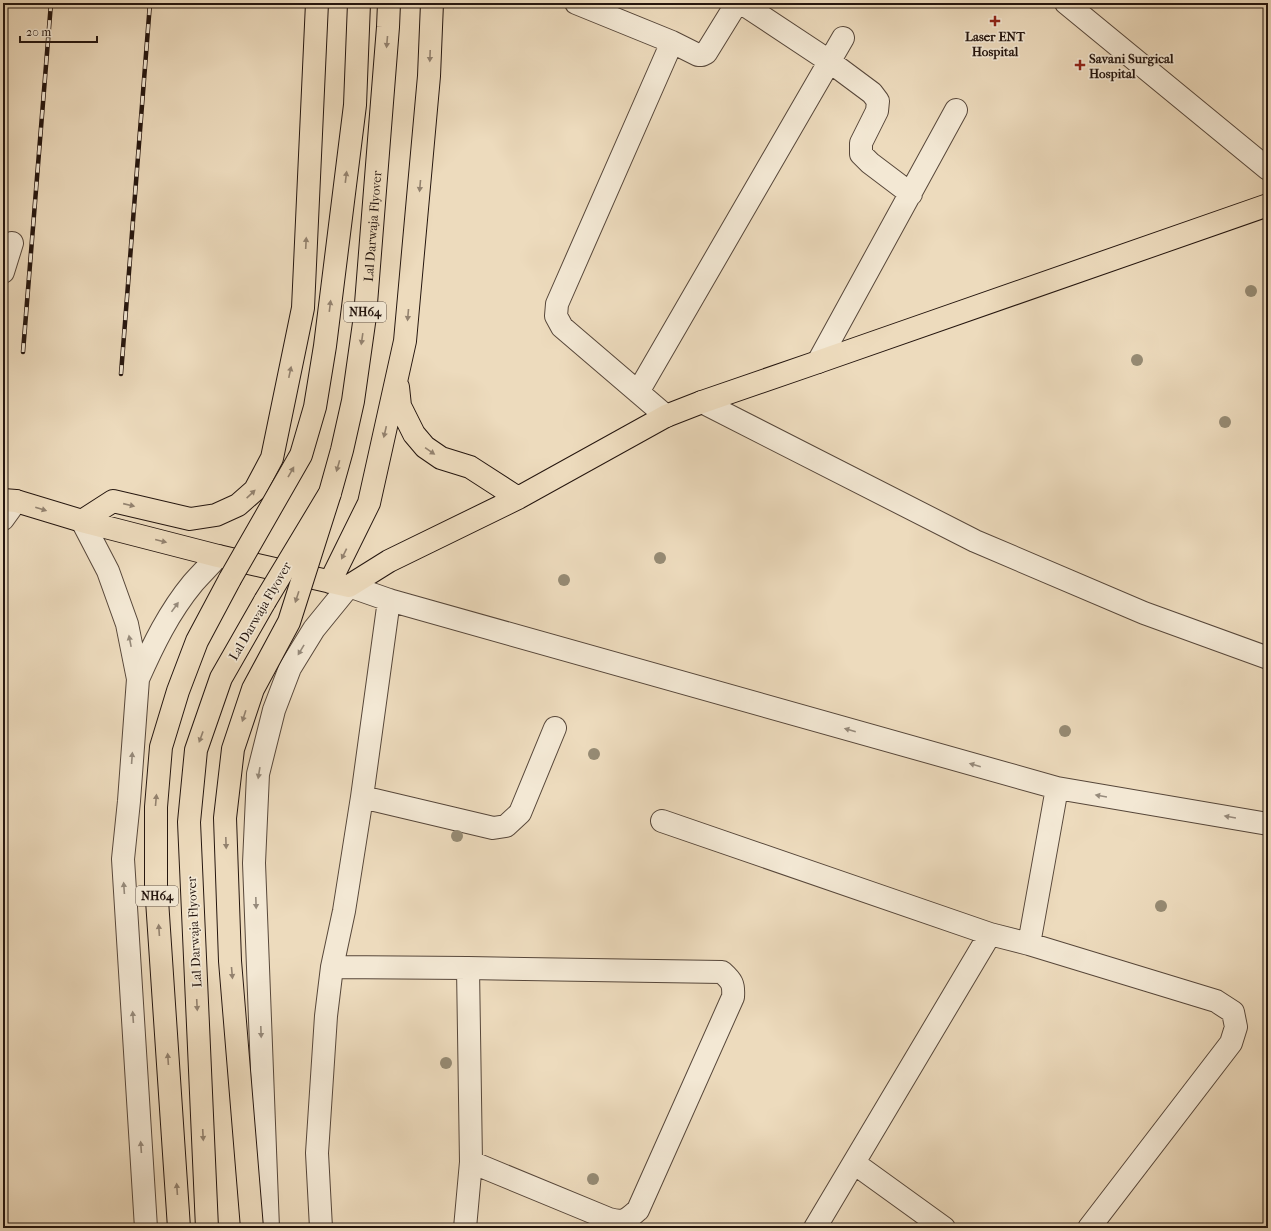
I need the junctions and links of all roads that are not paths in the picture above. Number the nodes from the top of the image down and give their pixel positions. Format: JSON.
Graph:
{"nodes":[{"id":1,"x":317,"y":3,"type":"edge"},
{"id":2,"x":359,"y":3,"type":"edge"},
{"id":3,"x":389,"y":3,"type":"edge"},
{"id":4,"x":432,"y":3,"type":"edge"},
{"id":5,"x":576,"y":3,"type":"edge"},
{"id":6,"x":1066,"y":3,"type":"edge"},
{"id":7,"x":843,"y":38,"type":"dead end"},
{"id":8,"x":672,"y":42,"type":"junction"},
{"id":9,"x":829,"y":61,"type":"junction"},
{"id":10,"x":956,"y":110,"type":"dead end"},
{"id":11,"x":1268,"y":169,"type":"edge"},
{"id":12,"x":911,"y":194,"type":"junction"},
{"id":13,"x":1268,"y":205,"type":"edge"},
{"id":14,"x":12,"y":243,"type":"dead end"},
{"id":15,"x":3,"y":272,"type":"edge"},
{"id":16,"x":818,"y":362,"type":"junction"},
{"id":17,"x":397,"y":380,"type":"junction"},
{"id":18,"x":638,"y":392,"type":"junction"},
{"id":19,"x":702,"y":402,"type":"junction"},
{"id":20,"x":666,"y":416,"type":"junction"},
{"id":21,"x":330,"y":493,"type":"junction"},
{"id":22,"x":518,"y":498,"type":"junction"},
{"id":23,"x":10,"y":500,"type":"edge"},
{"id":24,"x":3,"y":519,"type":"edge"},
{"id":25,"x":82,"y":522,"type":"junction"},
{"id":26,"x":218,"y":556,"type":"junction"},
{"id":27,"x":340,"y":584,"type":"junction"},
{"id":28,"x":389,"y":600,"type":"junction"},
{"id":29,"x":1268,"y":658,"type":"edge"},
{"id":30,"x":138,"y":679,"type":"junction"},
{"id":31,"x":555,"y":728,"type":"dead end"},
{"id":32,"x":1057,"y":788,"type":"junction"},
{"id":33,"x":362,"y":797,"type":"junction"},
{"id":34,"x":662,"y":821,"type":"dead end"},
{"id":35,"x":1268,"y":824,"type":"edge"},
{"id":36,"x":990,"y":934,"type":"junction"},
{"id":37,"x":1029,"y":944,"type":"junction"},
{"id":38,"x":332,"y":967,"type":"junction"},
{"id":39,"x":468,"y":968,"type":"junction"},
{"id":40,"x":471,"y":1162,"type":"junction"},
{"id":41,"x":854,"y":1163,"type":"junction"},
{"id":42,"x":146,"y":1228,"type":"edge"},
{"id":43,"x":179,"y":1228,"type":"edge"},
{"id":44,"x":207,"y":1228,"type":"edge"},
{"id":45,"x":252,"y":1228,"type":"edge"},
{"id":46,"x":268,"y":1228,"type":"edge"},
{"id":47,"x":321,"y":1228,"type":"edge"},
{"id":48,"x":465,"y":1228,"type":"edge"},
{"id":49,"x":816,"y":1228,"type":"edge"},
{"id":50,"x":944,"y":1228,"type":"edge"},
{"id":51,"x":1089,"y":1228,"type":"edge"}],
"edges":[{"from":25,"to":1,"type":"main road","one_way":true},
{"from":43,"to":2,"type":"main road","number":"NH64","one_way":true,"bridge":true},
{"from":3,"to":21,"type":"main road","name":"Lal Darwaja Flyover","number":"NH64","one_way":true,"bridge":true},
{"from":4,"to":17,"type":"main road","one_way":true},
{"from":5,"to":8,"type":"street"},
{"from":6,"to":11,"type":"street"},
{"from":7,"to":9,"type":"street"},
{"from":8,"to":9,"type":"street"},
{"from":8,"to":18,"type":"street"},
{"from":9,"to":12,"type":"street"},
{"from":9,"to":18,"type":"street"},
{"from":10,"to":12,"type":"street"},
{"from":12,"to":16,"type":"street"},
{"from":13,"to":16,"type":"main road"},
{"from":14,"to":15,"type":"street"},
{"from":16,"to":19,"type":"main road"},
{"from":17,"to":22,"type":"main road","one_way":true},
{"from":17,"to":27,"type":"main road","one_way":true},
{"from":18,"to":20,"type":"street"},
{"from":19,"to":20,"type":"main road"},
{"from":19,"to":29,"type":"street"},
{"from":20,"to":22,"type":"main road"},
{"from":21,"to":44,"type":"main road","name":"Lal Darwaja Flyover","number":"NH64","one_way":true,"bridge":true},
{"from":21,"to":45,"type":"main road","one_way":true,"bridge":true},
{"from":22,"to":27,"type":"main road"},
{"from":23,"to":24,"type":"street"},
{"from":23,"to":25,"type":"main road","one_way":true},
{"from":25,"to":26,"type":"main road","one_way":true},
{"from":30,"to":25,"type":"street","one_way":true},
{"from":26,"to":27,"type":"main road"},
{"from":30,"to":26,"type":"street","one_way":true},
{"from":27,"to":28,"type":"street"},
{"from":27,"to":46,"type":"street","one_way":true},
{"from":32,"to":28,"type":"street","one_way":true},
{"from":28,"to":33,"type":"street"},
{"from":42,"to":30,"type":"street","one_way":true},
{"from":31,"to":33,"type":"street"},
{"from":35,"to":32,"type":"street","one_way":true},
{"from":32,"to":37,"type":"street"},
{"from":33,"to":38,"type":"street"},
{"from":34,"to":36,"type":"street"},
{"from":36,"to":37,"type":"street"},
{"from":36,"to":41,"type":"street"},
{"from":37,"to":51,"type":"street"},
{"from":38,"to":39,"type":"street"},
{"from":38,"to":47,"type":"street"},
{"from":39,"to":40,"type":"street"},
{"from":39,"to":40,"type":"street"},
{"from":40,"to":48,"type":"street"},
{"from":41,"to":49,"type":"street"},
{"from":41,"to":50,"type":"street"}]}
